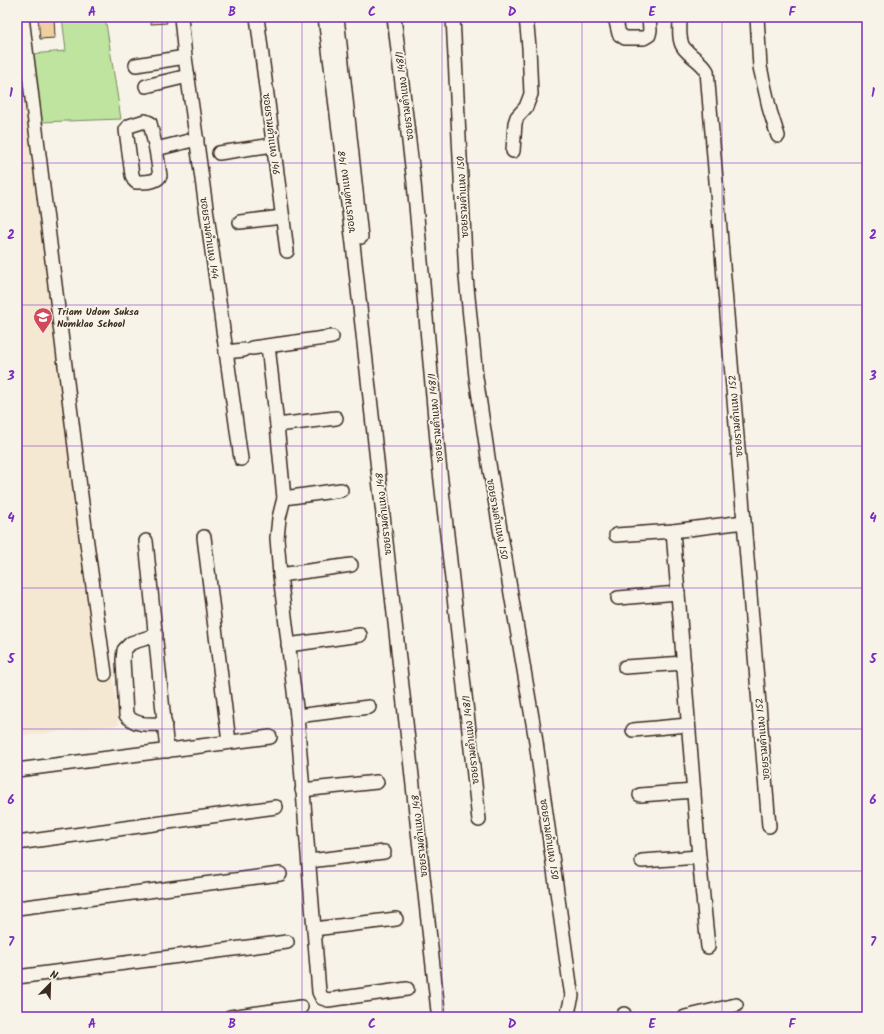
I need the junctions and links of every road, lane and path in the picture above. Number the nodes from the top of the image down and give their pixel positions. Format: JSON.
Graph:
{"nodes":[{"id":1,"x":22,"y":17,"type":"edge"},
{"id":2,"x":181,"y":17,"type":"edge"},
{"id":3,"x":256,"y":17,"type":"edge"},
{"id":4,"x":325,"y":17,"type":"edge"},
{"id":5,"x":337,"y":17,"type":"edge"},
{"id":6,"x":394,"y":17,"type":"edge"},
{"id":7,"x":453,"y":17,"type":"edge"},
{"id":8,"x":526,"y":17,"type":"edge"},
{"id":9,"x":615,"y":17,"type":"edge"},
{"id":10,"x":649,"y":17,"type":"edge"},
{"id":11,"x":680,"y":17,"type":"edge"},
{"id":12,"x":757,"y":17,"type":"edge"},
{"id":13,"x":185,"y":57,"type":"junction"},
{"id":14,"x":136,"y":65,"type":"dead end"},
{"id":15,"x":188,"y":76,"type":"junction"},
{"id":16,"x":146,"y":86,"type":"dead end"},
{"id":17,"x":778,"y":136,"type":"dead end"},
{"id":18,"x":196,"y":139,"type":"junction"},
{"id":19,"x":273,"y":145,"type":"junction"},
{"id":20,"x":156,"y":149,"type":"dead end"},
{"id":21,"x":513,"y":151,"type":"dead end"},
{"id":22,"x":219,"y":153,"type":"dead end"},
{"id":23,"x":282,"y":217,"type":"junction"},
{"id":24,"x":240,"y":222,"type":"dead end"},
{"id":25,"x":361,"y":237,"type":"dead end"},
{"id":26,"x":287,"y":251,"type":"dead end"},
{"id":27,"x":332,"y":337,"type":"dead end"},
{"id":28,"x":268,"y":346,"type":"junction"},
{"id":29,"x":226,"y":352,"type":"junction"},
{"id":30,"x":336,"y":418,"type":"dead end"},
{"id":31,"x":277,"y":425,"type":"junction"},
{"id":32,"x":241,"y":459,"type":"dead end"},
{"id":33,"x":341,"y":490,"type":"dead end"},
{"id":34,"x":284,"y":498,"type":"junction"},
{"id":35,"x":744,"y":522,"type":"junction"},
{"id":36,"x":673,"y":531,"type":"junction"},
{"id":37,"x":616,"y":535,"type":"dead end"},
{"id":38,"x":204,"y":537,"type":"dead end"},
{"id":39,"x":146,"y":541,"type":"dead end"},
{"id":40,"x":351,"y":565,"type":"dead end"},
{"id":41,"x":280,"y":575,"type":"junction"},
{"id":42,"x":678,"y":592,"type":"junction"},
{"id":43,"x":618,"y":598,"type":"dead end"},
{"id":44,"x":156,"y":635,"type":"junction"},
{"id":45,"x":360,"y":635,"type":"dead end"},
{"id":46,"x":288,"y":645,"type":"junction"},
{"id":47,"x":684,"y":663,"type":"junction"},
{"id":48,"x":625,"y":667,"type":"dead end"},
{"id":49,"x":105,"y":674,"type":"dead end"},
{"id":50,"x":369,"y":707,"type":"dead end"},
{"id":51,"x":297,"y":716,"type":"junction"},
{"id":52,"x":165,"y":724,"type":"junction"},
{"id":53,"x":688,"y":724,"type":"junction"},
{"id":54,"x":633,"y":730,"type":"dead end"},
{"id":55,"x":270,"y":737,"type":"dead end"},
{"id":56,"x":229,"y":742,"type":"junction"},
{"id":57,"x":167,"y":750,"type":"junction"},
{"id":58,"x":17,"y":770,"type":"edge"},
{"id":59,"x":377,"y":782,"type":"dead end"},
{"id":60,"x":302,"y":790,"type":"junction"},
{"id":61,"x":694,"y":790,"type":"junction"},
{"id":62,"x":640,"y":795,"type":"dead end"},
{"id":63,"x":276,"y":807,"type":"dead end"},
{"id":64,"x":479,"y":820,"type":"dead end"},
{"id":65,"x":769,"y":826,"type":"dead end"},
{"id":66,"x":17,"y":843,"type":"edge"},
{"id":67,"x":384,"y":852,"type":"dead end"},
{"id":68,"x":699,"y":857,"type":"junction"},
{"id":69,"x":309,"y":861,"type":"junction"},
{"id":70,"x":642,"y":861,"type":"dead end"},
{"id":71,"x":280,"y":874,"type":"dead end"},
{"id":72,"x":17,"y":908,"type":"edge"},
{"id":73,"x":396,"y":919,"type":"dead end"},
{"id":74,"x":314,"y":929,"type":"junction"},
{"id":75,"x":287,"y":942,"type":"dead end"},
{"id":76,"x":708,"y":947,"type":"dead end"},
{"id":77,"x":17,"y":977,"type":"edge"},
{"id":78,"x":407,"y":989,"type":"dead end"},
{"id":79,"x":736,"y":1005,"type":"dead end"},
{"id":80,"x":301,"y":1007,"type":"dead end"},
{"id":81,"x":438,"y":1011,"type":"dead end"},
{"id":82,"x":230,"y":1017,"type":"edge"},
{"id":83,"x":567,"y":1017,"type":"edge"},
{"id":84,"x":685,"y":1017,"type":"edge"}],
"edges":[{"from":1,"to":49,"type":"street"},
{"from":2,"to":13,"type":"street","name":"ซอยรามคำแหง 144"},
{"from":3,"to":19,"type":"street","name":"ซอยรามคำแหง 146"},
{"from":4,"to":81,"type":"street","name":"ซอยรามคำแหง 148"},
{"from":5,"to":25,"type":"street"},
{"from":6,"to":64,"type":"street","name":"ซอยรามคำแหง 148/1"},
{"from":7,"to":83,"type":"street","name":"ซอยรามคำแหง 150"},
{"from":8,"to":21,"type":"street"},
{"from":9,"to":10,"type":"street"},
{"from":11,"to":35,"type":"street","name":"ซอยรามคำแหง 152"},
{"from":12,"to":17,"type":"street"},
{"from":13,"to":14,"type":"street"},
{"from":13,"to":15,"type":"street","name":"ซอยรามคำแหง 144"},
{"from":15,"to":16,"type":"street"},
{"from":15,"to":18,"type":"street","name":"ซอยรามคำแหง 144"},
{"from":18,"to":20,"type":"street"},
{"from":18,"to":29,"type":"street","name":"ซอยรามคำแหง 144"},
{"from":19,"to":22,"type":"street"},
{"from":19,"to":23,"type":"street","name":"ซอยรามคำแหง 146"},
{"from":23,"to":24,"type":"street"},
{"from":23,"to":26,"type":"street","name":"ซอยรามคำแหง 146"},
{"from":27,"to":28,"type":"street"},
{"from":28,"to":29,"type":"street"},
{"from":28,"to":31,"type":"street"},
{"from":29,"to":32,"type":"street","name":"ซอยรามคำแหง 144"},
{"from":30,"to":31,"type":"street"},
{"from":31,"to":34,"type":"street"},
{"from":33,"to":34,"type":"street"},
{"from":34,"to":41,"type":"street"},
{"from":35,"to":36,"type":"street"},
{"from":35,"to":65,"type":"street","name":"ซอยรามคำแหง 152"},
{"from":36,"to":37,"type":"street"},
{"from":36,"to":42,"type":"street"},
{"from":38,"to":56,"type":"street"},
{"from":39,"to":44,"type":"street"},
{"from":40,"to":41,"type":"street"},
{"from":41,"to":46,"type":"street"},
{"from":42,"to":43,"type":"street"},
{"from":42,"to":47,"type":"street"},
{"from":44,"to":52,"type":"street"},
{"from":44,"to":52,"type":"street"},
{"from":45,"to":46,"type":"street"},
{"from":46,"to":51,"type":"street"},
{"from":47,"to":48,"type":"street"},
{"from":47,"to":53,"type":"street"},
{"from":50,"to":51,"type":"street"},
{"from":51,"to":60,"type":"street"},
{"from":52,"to":57,"type":"street"},
{"from":53,"to":54,"type":"street"},
{"from":53,"to":61,"type":"street"},
{"from":55,"to":56,"type":"street"},
{"from":56,"to":57,"type":"street"},
{"from":57,"to":58,"type":"street"},
{"from":59,"to":60,"type":"street"},
{"from":60,"to":69,"type":"street"},
{"from":61,"to":62,"type":"street"},
{"from":61,"to":68,"type":"street"},
{"from":63,"to":66,"type":"street"},
{"from":67,"to":69,"type":"street"},
{"from":68,"to":70,"type":"street"},
{"from":68,"to":76,"type":"street"},
{"from":69,"to":74,"type":"street"},
{"from":71,"to":72,"type":"street"},
{"from":73,"to":74,"type":"street"},
{"from":74,"to":78,"type":"street"},
{"from":75,"to":77,"type":"street"},
{"from":79,"to":84,"type":"street"},
{"from":80,"to":82,"type":"street"}]}
